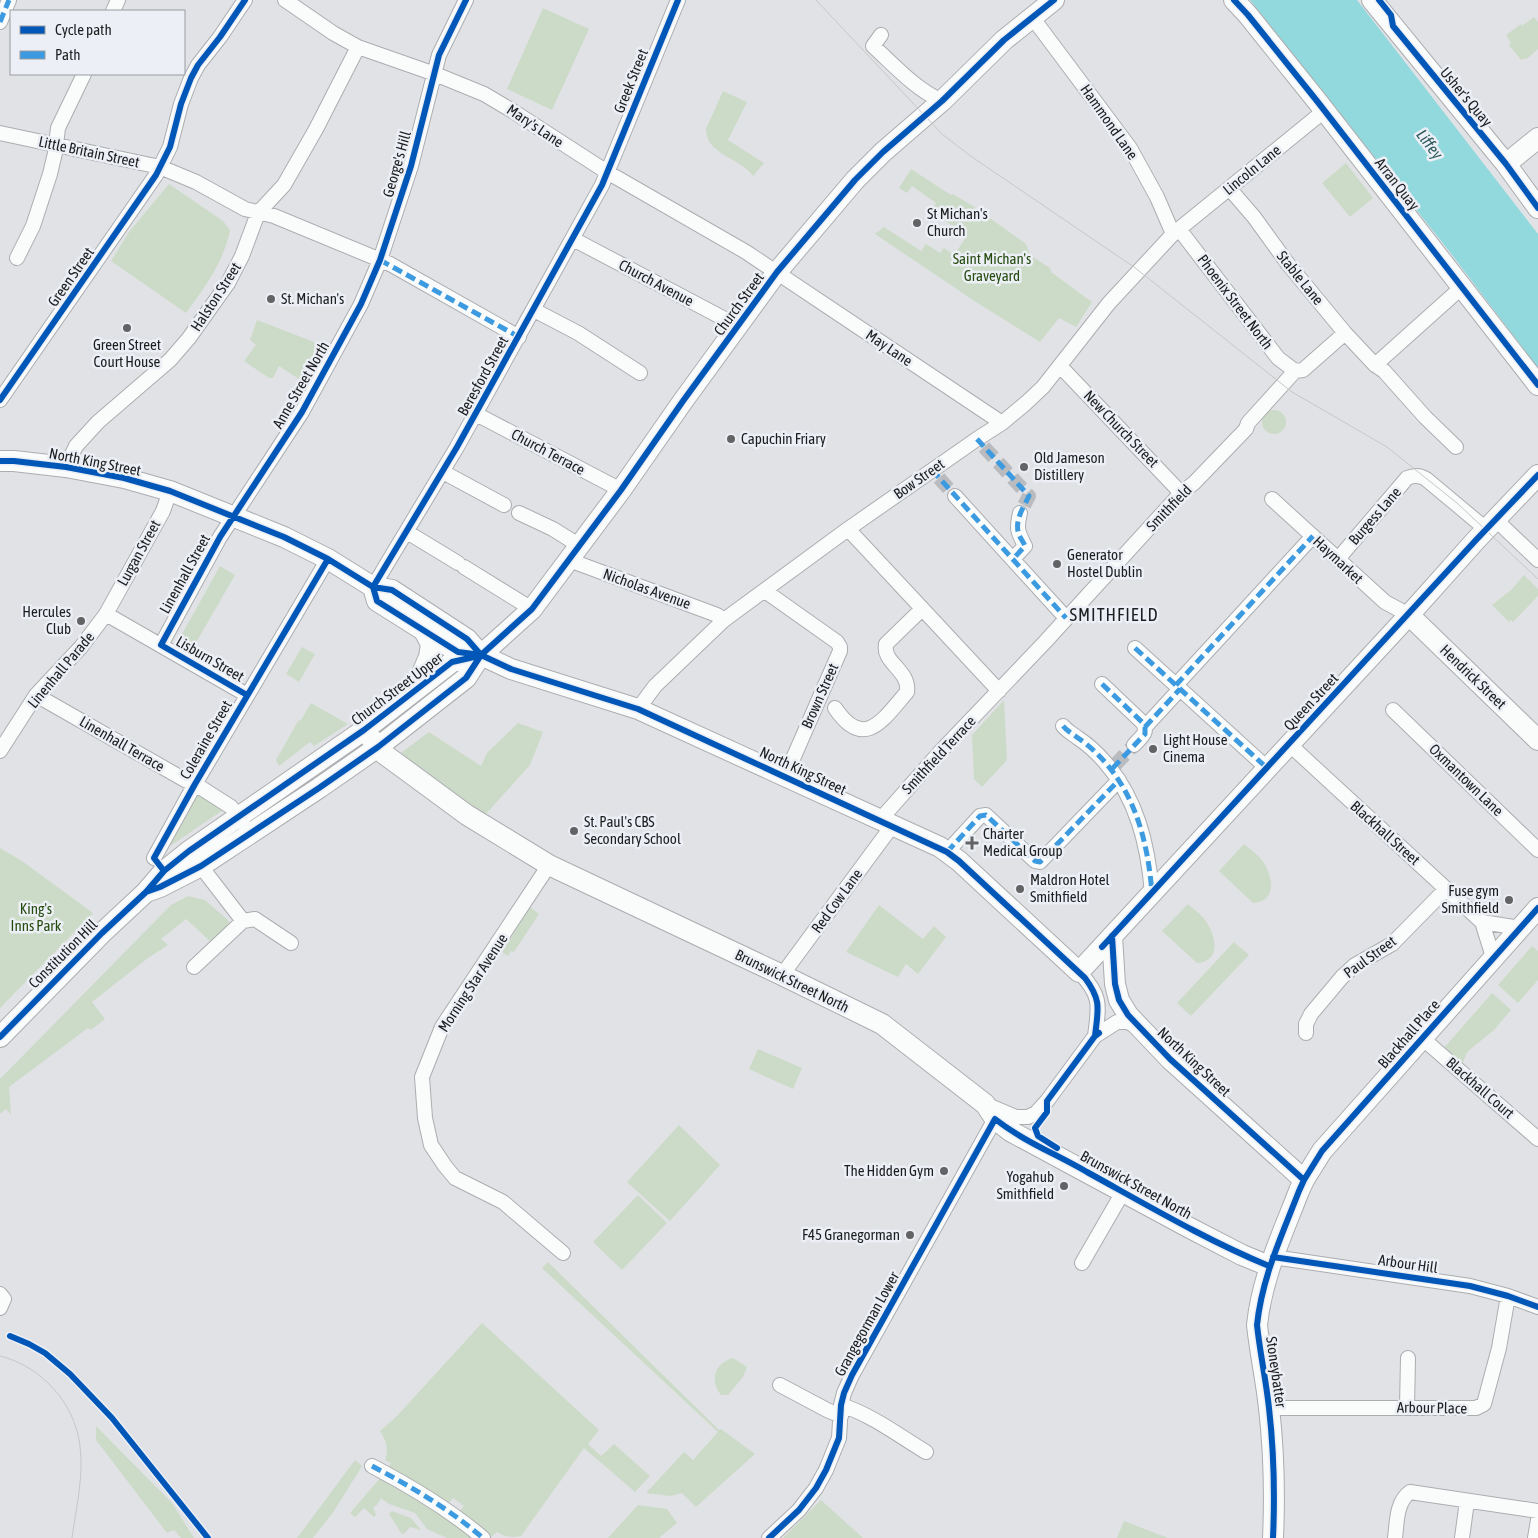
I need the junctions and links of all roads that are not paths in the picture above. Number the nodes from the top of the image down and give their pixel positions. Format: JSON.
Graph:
{"nodes":[{"id":1,"x":8,"y":0,"type":"edge"},
{"id":2,"x":245,"y":0,"type":"edge"},
{"id":3,"x":285,"y":0,"type":"edge"},
{"id":4,"x":466,"y":0,"type":"edge"},
{"id":5,"x":678,"y":0,"type":"edge"},
{"id":6,"x":1054,"y":0,"type":"edge"},
{"id":7,"x":1234,"y":0,"type":"edge"},
{"id":8,"x":1372,"y":0,"type":"edge"},
{"id":9,"x":1036,"y":11,"type":"edge"},
{"id":10,"x":0,"y":22,"type":"edge"},
{"id":11,"x":881,"y":35,"type":"dead end"},
{"id":12,"x":358,"y":47,"type":"junction"},
{"id":13,"x":435,"y":74,"type":"junction"},
{"id":14,"x":84,"y":75,"type":"edge"},
{"id":15,"x":942,"y":101,"type":"junction"},
{"id":16,"x":1324,"y":111,"type":"junction"},
{"id":17,"x":0,"y":133,"type":"edge"},
{"id":18,"x":1538,"y":138,"type":"edge"},
{"id":19,"x":56,"y":144,"type":"junction"},
{"id":20,"x":1506,"y":164,"type":"junction"},
{"id":21,"x":160,"y":167,"type":"junction"},
{"id":22,"x":607,"y":172,"type":"junction"},
{"id":23,"x":1229,"y":188,"type":"junction"},
{"id":24,"x":1538,"y":208,"type":"edge"},
{"id":25,"x":258,"y":213,"type":"junction"},
{"id":26,"x":1176,"y":232,"type":"junction"},
{"id":27,"x":573,"y":239,"type":"junction"},
{"id":28,"x":17,"y":258,"type":"dead end"},
{"id":29,"x":380,"y":260,"type":"junction"},
{"id":30,"x":777,"y":272,"type":"junction"},
{"id":31,"x":1461,"y":288,"type":"junction"},
{"id":32,"x":534,"y":310,"type":"junction"},
{"id":33,"x":738,"y":326,"type":"junction"},
{"id":34,"x":1345,"y":333,"type":"junction"},
{"id":35,"x":520,"y":337,"type":"junction"},
{"id":36,"x":1375,"y":365,"type":"junction"},
{"id":37,"x":1060,"y":366,"type":"junction"},
{"id":38,"x":1295,"y":371,"type":"junction"},
{"id":39,"x":640,"y":373,"type":"dead end"},
{"id":40,"x":1538,"y":385,"type":"edge"},
{"id":41,"x":0,"y":400,"type":"edge"},
{"id":42,"x":476,"y":414,"type":"junction"},
{"id":43,"x":1002,"y":423,"type":"junction"},
{"id":44,"x":1456,"y":447,"type":"dead end"},
{"id":45,"x":0,"y":461,"type":"edge"},
{"id":46,"x":66,"y":467,"type":"junction"},
{"id":47,"x":443,"y":472,"type":"junction"},
{"id":48,"x":1538,"y":475,"type":"edge"},
{"id":49,"x":621,"y":490,"type":"junction"},
{"id":50,"x":170,"y":492,"type":"junction"},
{"id":51,"x":1181,"y":493,"type":"junction"},
{"id":52,"x":955,"y":496,"type":"tunnel mouth"},
{"id":53,"x":1272,"y":499,"type":"dead end"},
{"id":54,"x":504,"y":505,"type":"dead end"},
{"id":55,"x":519,"y":513,"type":"dead end"},
{"id":56,"x":1020,"y":513,"type":"tunnel mouth"},
{"id":57,"x":233,"y":517,"type":"junction"},
{"id":58,"x":1491,"y":524,"type":"junction"},
{"id":59,"x":848,"y":529,"type":"junction"},
{"id":60,"x":407,"y":532,"type":"junction"},
{"id":61,"x":1312,"y":536,"type":"junction"},
{"id":62,"x":574,"y":553,"type":"junction"},
{"id":63,"x":328,"y":559,"type":"junction"},
{"id":64,"x":1013,"y":559,"type":"junction"},
{"id":65,"x":1338,"y":559,"type":"junction"},
{"id":66,"x":1538,"y":560,"type":"edge"},
{"id":67,"x":373,"y":587,"type":"junction"},
{"id":68,"x":765,"y":591,"type":"junction"},
{"id":69,"x":532,"y":609,"type":"junction"},
{"id":70,"x":922,"y":609,"type":"junction"},
{"id":71,"x":106,"y":614,"type":"junction"},
{"id":72,"x":1408,"y":615,"type":"junction"},
{"id":73,"x":1066,"y":618,"type":"junction"},
{"id":74,"x":724,"y":620,"type":"junction"},
{"id":75,"x":425,"y":633,"type":"junction"},
{"id":76,"x":161,"y":645,"type":"junction"},
{"id":77,"x":1135,"y":648,"type":"dead end"},
{"id":78,"x":481,"y":655,"type":"junction"},
{"id":79,"x":1102,"y":684,"type":"dead end"},
{"id":80,"x":1178,"y":687,"type":"junction"},
{"id":81,"x":414,"y":690,"type":"junction"},
{"id":82,"x":999,"y":691,"type":"junction"},
{"id":83,"x":36,"y":695,"type":"junction"},
{"id":84,"x":247,"y":695,"type":"junction"},
{"id":85,"x":638,"y":708,"type":"junction"},
{"id":86,"x":835,"y":708,"type":"dead end"},
{"id":87,"x":1393,"y":710,"type":"dead end"},
{"id":88,"x":1063,"y":726,"type":"dead end"},
{"id":89,"x":364,"y":730,"type":"junction"},
{"id":90,"x":1145,"y":730,"type":"junction"},
{"id":91,"x":1538,"y":740,"type":"edge"},
{"id":92,"x":1289,"y":744,"type":"junction"},
{"id":93,"x":1134,"y":745,"type":"tunnel mouth"},
{"id":94,"x":378,"y":747,"type":"junction"},
{"id":95,"x":0,"y":751,"type":"edge"},
{"id":96,"x":1267,"y":768,"type":"junction"},
{"id":97,"x":1115,"y":772,"type":"junction"},
{"id":98,"x":785,"y":776,"type":"junction"},
{"id":99,"x":195,"y":784,"type":"junction"},
{"id":100,"x":238,"y":817,"type":"junction"},
{"id":101,"x":886,"y":823,"type":"junction"},
{"id":102,"x":251,"y":834,"type":"junction"},
{"id":103,"x":1538,"y":850,"type":"edge"},
{"id":104,"x":947,"y":852,"type":"junction"},
{"id":105,"x":154,"y":858,"type":"dead end"},
{"id":106,"x":195,"y":858,"type":"junction"},
{"id":107,"x":549,"y":865,"type":"junction"},
{"id":108,"x":1446,"y":889,"type":"junction"},
{"id":109,"x":146,"y":892,"type":"joint"},
{"id":110,"x":1152,"y":893,"type":"junction"},
{"id":111,"x":1538,"y":908,"type":"edge"},
{"id":112,"x":243,"y":920,"type":"junction"},
{"id":113,"x":1482,"y":922,"type":"junction"},
{"id":114,"x":1520,"y":928,"type":"junction"},
{"id":115,"x":1112,"y":936,"type":"junction"},
{"id":116,"x":291,"y":943,"type":"dead end"},
{"id":117,"x":1493,"y":957,"type":"junction"},
{"id":118,"x":194,"y":967,"type":"dead end"},
{"id":119,"x":1079,"y":972,"type":"junction"},
{"id":120,"x":782,"y":975,"type":"junction"},
{"id":121,"x":1138,"y":1026,"type":"junction"},
{"id":122,"x":1306,"y":1033,"type":"dead end"},
{"id":123,"x":1094,"y":1036,"type":"junction"},
{"id":124,"x":0,"y":1037,"type":"edge"},
{"id":125,"x":1422,"y":1038,"type":"junction"},
{"id":126,"x":990,"y":1112,"type":"junction"},
{"id":127,"x":1538,"y":1139,"type":"edge"},
{"id":128,"x":1304,"y":1180,"type":"junction"},
{"id":129,"x":1123,"y":1192,"type":"junction"},
{"id":130,"x":563,"y":1252,"type":"dead end"},
{"id":131,"x":1271,"y":1262,"type":"junction"},
{"id":132,"x":1082,"y":1263,"type":"dead end"},
{"id":133,"x":0,"y":1294,"type":"edge"},
{"id":134,"x":1508,"y":1296,"type":"junction"},
{"id":135,"x":1538,"y":1307,"type":"edge"},
{"id":136,"x":0,"y":1308,"type":"edge"},
{"id":137,"x":1408,"y":1358,"type":"dead end"},
{"id":138,"x":780,"y":1385,"type":"dead end"},
{"id":139,"x":1408,"y":1407,"type":"junction"},
{"id":140,"x":1269,"y":1408,"type":"junction"},
{"id":141,"x":841,"y":1410,"type":"junction"},
{"id":142,"x":926,"y":1452,"type":"dead end"},
{"id":143,"x":372,"y":1466,"type":"dead end"},
{"id":144,"x":1467,"y":1501,"type":"junction"},
{"id":145,"x":1538,"y":1511,"type":"edge"},
{"id":146,"x":1538,"y":1520,"type":"edge"},
{"id":147,"x":483,"y":1538,"type":"edge"},
{"id":148,"x":769,"y":1538,"type":"edge"},
{"id":149,"x":1273,"y":1538,"type":"edge"},
{"id":150,"x":1395,"y":1538,"type":"edge"},
{"id":151,"x":1462,"y":1538,"type":"edge"},
{"id":152,"x":1535,"y":1538,"type":"edge"}],
"edges":[{"from":1,"to":10,"type":"street"},
{"from":2,"to":21,"type":"street","name":"Green Street"},
{"from":3,"to":12,"type":"street","name":"Mary's Lane"},
{"from":4,"to":13,"type":"street","name":"George's Hill"},
{"from":5,"to":22,"type":"street","name":"Greek Street"},
{"from":6,"to":9,"type":"main road","name":"Church Street"},
{"from":7,"to":16,"type":"main road","name":"Arran Quay"},
{"from":8,"to":20,"type":"main road","name":"Usher's Quay"},
{"from":9,"to":15,"type":"main road","name":"Church Street"},
{"from":9,"to":26,"type":"street","name":"Hammond Lane"},
{"from":11,"to":15,"type":"street"},
{"from":12,"to":13,"type":"street","name":"Mary's Lane"},
{"from":12,"to":25,"type":"street","name":"Halston Street"},
{"from":13,"to":22,"type":"street","name":"Mary's Lane"},
{"from":13,"to":29,"type":"street","name":"George's Hill"},
{"from":14,"to":19,"type":"street"},
{"from":15,"to":30,"type":"main road","name":"Church Street"},
{"from":16,"to":23,"type":"street","name":"Lincoln Lane"},
{"from":16,"to":31,"type":"main road","name":"Arran Quay"},
{"from":17,"to":19,"type":"street","name":"Little Britain Street"},
{"from":18,"to":20,"type":"main road"},
{"from":19,"to":21,"type":"street","name":"Little Britain Street"},
{"from":19,"to":28,"type":"street"},
{"from":20,"to":24,"type":"main road","name":"Usher's Quay"},
{"from":21,"to":25,"type":"street","name":"Little Britain Street"},
{"from":21,"to":41,"type":"street","name":"Green Street"},
{"from":22,"to":27,"type":"street","name":"Beresford Street"},
{"from":22,"to":30,"type":"street","name":"Mary's Lane"},
{"from":23,"to":26,"type":"street","name":"Lincoln Lane"},
{"from":23,"to":34,"type":"street","name":"Stable Lane"},
{"from":25,"to":29,"type":"street","name":"Little Britain Street"},
{"from":25,"to":46,"type":"street","name":"Halston Street"},
{"from":26,"to":37,"type":"street","name":"Bow Street"},
{"from":26,"to":38,"type":"street","name":"Phoenix Street North"},
{"from":27,"to":32,"type":"street","name":"Beresford Street"},
{"from":27,"to":33,"type":"street","name":"Church Avenue"},
{"from":29,"to":35,"type":"street","name":"Little Britain Street"},
{"from":29,"to":57,"type":"street","name":"Anne Street North"},
{"from":30,"to":33,"type":"main road","name":"Church Street"},
{"from":30,"to":43,"type":"street","name":"May Lane"},
{"from":31,"to":36,"type":"street"},
{"from":31,"to":40,"type":"main road","name":"Arran Quay"},
{"from":32,"to":35,"type":"street","name":"Beresford Street"},
{"from":32,"to":39,"type":"street"},
{"from":33,"to":49,"type":"main road","name":"Church Street"},
{"from":34,"to":36,"type":"street","name":"Stable Lane"},
{"from":34,"to":38,"type":"street","name":"Smithfield"},
{"from":35,"to":42,"type":"street","name":"Beresford Street"},
{"from":36,"to":44,"type":"street","name":"Stable Lane"},
{"from":37,"to":43,"type":"street","name":"Bow Street"},
{"from":37,"to":51,"type":"street","name":"New Church Street"},
{"from":38,"to":51,"type":"street","name":"Smithfield"},
{"from":42,"to":47,"type":"street","name":"Beresford Street"},
{"from":42,"to":49,"type":"street","name":"Church Terrace"},
{"from":43,"to":59,"type":"street","name":"Bow Street"},
{"from":45,"to":46,"type":"main road","name":"North King Street"},
{"from":46,"to":50,"type":"main road","name":"North King Street"},
{"from":47,"to":54,"type":"street"},
{"from":47,"to":60,"type":"street","name":"Beresford Street"},
{"from":48,"to":58,"type":"main road","name":"Queen Street"},
{"from":49,"to":62,"type":"main road","name":"Church Street"},
{"from":50,"to":57,"type":"main road","name":"North King Street"},
{"from":50,"to":71,"type":"street","name":"Lurgan Street"},
{"from":51,"to":73,"type":"street","name":"Smithfield"},
{"from":52,"to":64,"type":"street"},
{"from":53,"to":61,"type":"street","name":"Haymarket"},
{"from":55,"to":62,"type":"street","name":"Nicholas Avenue"},
{"from":56,"to":64,"type":"street"},
{"from":57,"to":63,"type":"main road","name":"North King Street"},
{"from":57,"to":76,"type":"street","name":"Linenhall Street"},
{"from":58,"to":65,"type":"street","name":"Burgess Lane"},
{"from":58,"to":66,"type":"street"},
{"from":58,"to":72,"type":"main road","name":"Queen Street"},
{"from":59,"to":68,"type":"street","name":"Bow Street"},
{"from":59,"to":70,"type":"street"},
{"from":60,"to":67,"type":"street","name":"Beresford Street"},
{"from":60,"to":69,"type":"street"},
{"from":61,"to":65,"type":"street","name":"Haymarket"},
{"from":61,"to":80,"type":"street"},
{"from":62,"to":69,"type":"main road","name":"Church Street"},
{"from":62,"to":74,"type":"street","name":"Nicholas Avenue"},
{"from":63,"to":67,"type":"main road","name":"North King Street"},
{"from":63,"to":84,"type":"street","name":"Coleraine Street"},
{"from":64,"to":73,"type":"street"},
{"from":65,"to":72,"type":"street","name":"Haymarket"},
{"from":67,"to":75,"type":"main road","name":"North King Street"},
{"from":67,"to":78,"type":"main road","name":"North King Street"},
{"from":68,"to":74,"type":"street","name":"Bow Street"},
{"from":68,"to":98,"type":"street","name":"Brown Street"},
{"from":69,"to":78,"type":"main road","name":"Church Street"},
{"from":70,"to":82,"type":"street"},
{"from":70,"to":86,"type":"street"},
{"from":71,"to":76,"type":"street","name":"Lisburn Street"},
{"from":71,"to":83,"type":"street","name":"Linenhall Parade"},
{"from":72,"to":91,"type":"main road","name":"Hendrick Street"},
{"from":72,"to":92,"type":"main road","name":"Queen Street"},
{"from":73,"to":82,"type":"street","name":"Smithfield"},
{"from":74,"to":85,"type":"street","name":"Bow Street"},
{"from":75,"to":78,"type":"main road","name":"North King Street"},
{"from":75,"to":81,"type":"main road"},
{"from":76,"to":84,"type":"street","name":"Lisburn Street"},
{"from":77,"to":80,"type":"street"},
{"from":78,"to":81,"type":"main road","name":"Church Street Upper"},
{"from":78,"to":85,"type":"main road","name":"North King Street"},
{"from":78,"to":94,"type":"main road","name":"Church Street Upper"},
{"from":79,"to":90,"type":"street"},
{"from":80,"to":90,"type":"street"},
{"from":80,"to":96,"type":"street"},
{"from":81,"to":89,"type":"main road","name":"Church Street Upper"},
{"from":82,"to":101,"type":"street","name":"Smithfield Terrace"},
{"from":83,"to":95,"type":"street","name":"Linenhall Parade"},
{"from":83,"to":99,"type":"street","name":"Linenhall Terrace"},
{"from":84,"to":99,"type":"street","name":"Coleraine Street"},
{"from":85,"to":98,"type":"main road","name":"North King Street"},
{"from":87,"to":103,"type":"street","name":"Oxmantown Lane"},
{"from":88,"to":97,"type":"street"},
{"from":89,"to":94,"type":"main road","name":"Brunswick Street North"},
{"from":89,"to":100,"type":"main road","name":"Church Street Upper"},
{"from":90,"to":93,"type":"street"},
{"from":92,"to":96,"type":"main road","name":"Queen Street"},
{"from":92,"to":108,"type":"street","name":"Blackhall Street"},
{"from":94,"to":102,"type":"main road","name":"Church Street Upper"},
{"from":94,"to":107,"type":"main road","name":"Brunswick Street North"},
{"from":96,"to":110,"type":"main road","name":"Queen Street"},
{"from":97,"to":104,"type":"street"},
{"from":97,"to":110,"type":"street"},
{"from":98,"to":101,"type":"main road","name":"North King Street"},
{"from":99,"to":100,"type":"street","name":"Linenhall Terrace"},
{"from":99,"to":105,"type":"street","name":"Coleraine Street"},
{"from":100,"to":102,"type":"street","name":"Linenhall Terrace"},
{"from":100,"to":106,"type":"main road","name":"Church Street Upper"},
{"from":101,"to":104,"type":"main road","name":"North King Street"},
{"from":101,"to":120,"type":"street","name":"Red Cow Lane"},
{"from":102,"to":106,"type":"main road","name":"Church Street Upper"},
{"from":104,"to":119,"type":"main road","name":"North King Street"},
{"from":106,"to":109,"type":"main road","name":"Church Street Upper"},
{"from":106,"to":112,"type":"street"},
{"from":107,"to":120,"type":"main road","name":"Brunswick Street North"},
{"from":107,"to":130,"type":"street","name":"Morning Star Avenue"},
{"from":108,"to":113,"type":"street","name":"Blackhall Street"},
{"from":108,"to":122,"type":"street","name":"Paul Street"},
{"from":109,"to":124,"type":"main road","name":"Constitution Hill"},
{"from":110,"to":115,"type":"main road","name":"Queen Street"},
{"from":111,"to":114,"type":"main road","name":"Blackhall Place"},
{"from":112,"to":116,"type":"street"},
{"from":112,"to":118,"type":"street"},
{"from":113,"to":114,"type":"street"},
{"from":113,"to":117,"type":"street"},
{"from":114,"to":117,"type":"main road","name":"Blackhall Place"},
{"from":115,"to":119,"type":"main road","name":"Queen Street"},
{"from":115,"to":121,"type":"main road","name":"North King Street"},
{"from":117,"to":125,"type":"main road","name":"Blackhall Place"},
{"from":119,"to":123,"type":"street"},
{"from":120,"to":126,"type":"main road","name":"Brunswick Street North"},
{"from":121,"to":123,"type":"street"},
{"from":121,"to":128,"type":"main road","name":"North King Street"},
{"from":123,"to":126,"type":"street"},
{"from":125,"to":127,"type":"street","name":"Blackhall Court"},
{"from":125,"to":128,"type":"main road","name":"Blackhall Place"},
{"from":126,"to":129,"type":"main road","name":"Brunswick Street North"},
{"from":126,"to":141,"type":"street","name":"Grangegorman Lower"},
{"from":128,"to":131,"type":"main road","name":"Stoneybatter"},
{"from":129,"to":131,"type":"main road","name":"Brunswick Street North"},
{"from":129,"to":132,"type":"street"},
{"from":131,"to":134,"type":"street","name":"Arbour Hill"},
{"from":131,"to":140,"type":"main road","name":"Stoneybatter"},
{"from":133,"to":136,"type":"street"},
{"from":134,"to":135,"type":"street","name":"Arbour Hill"},
{"from":134,"to":139,"type":"street","name":"Arbour Place"},
{"from":137,"to":139,"type":"street"},
{"from":138,"to":141,"type":"street"},
{"from":139,"to":140,"type":"street","name":"Arbour Place"},
{"from":140,"to":149,"type":"main road","name":"Stoneybatter"},
{"from":141,"to":142,"type":"street"},
{"from":141,"to":148,"type":"street","name":"Grangegorman Lower"},
{"from":143,"to":147,"type":"street"},
{"from":144,"to":145,"type":"street"},
{"from":144,"to":150,"type":"street"},
{"from":144,"to":151,"type":"street"},
{"from":146,"to":152,"type":"street"}]}
